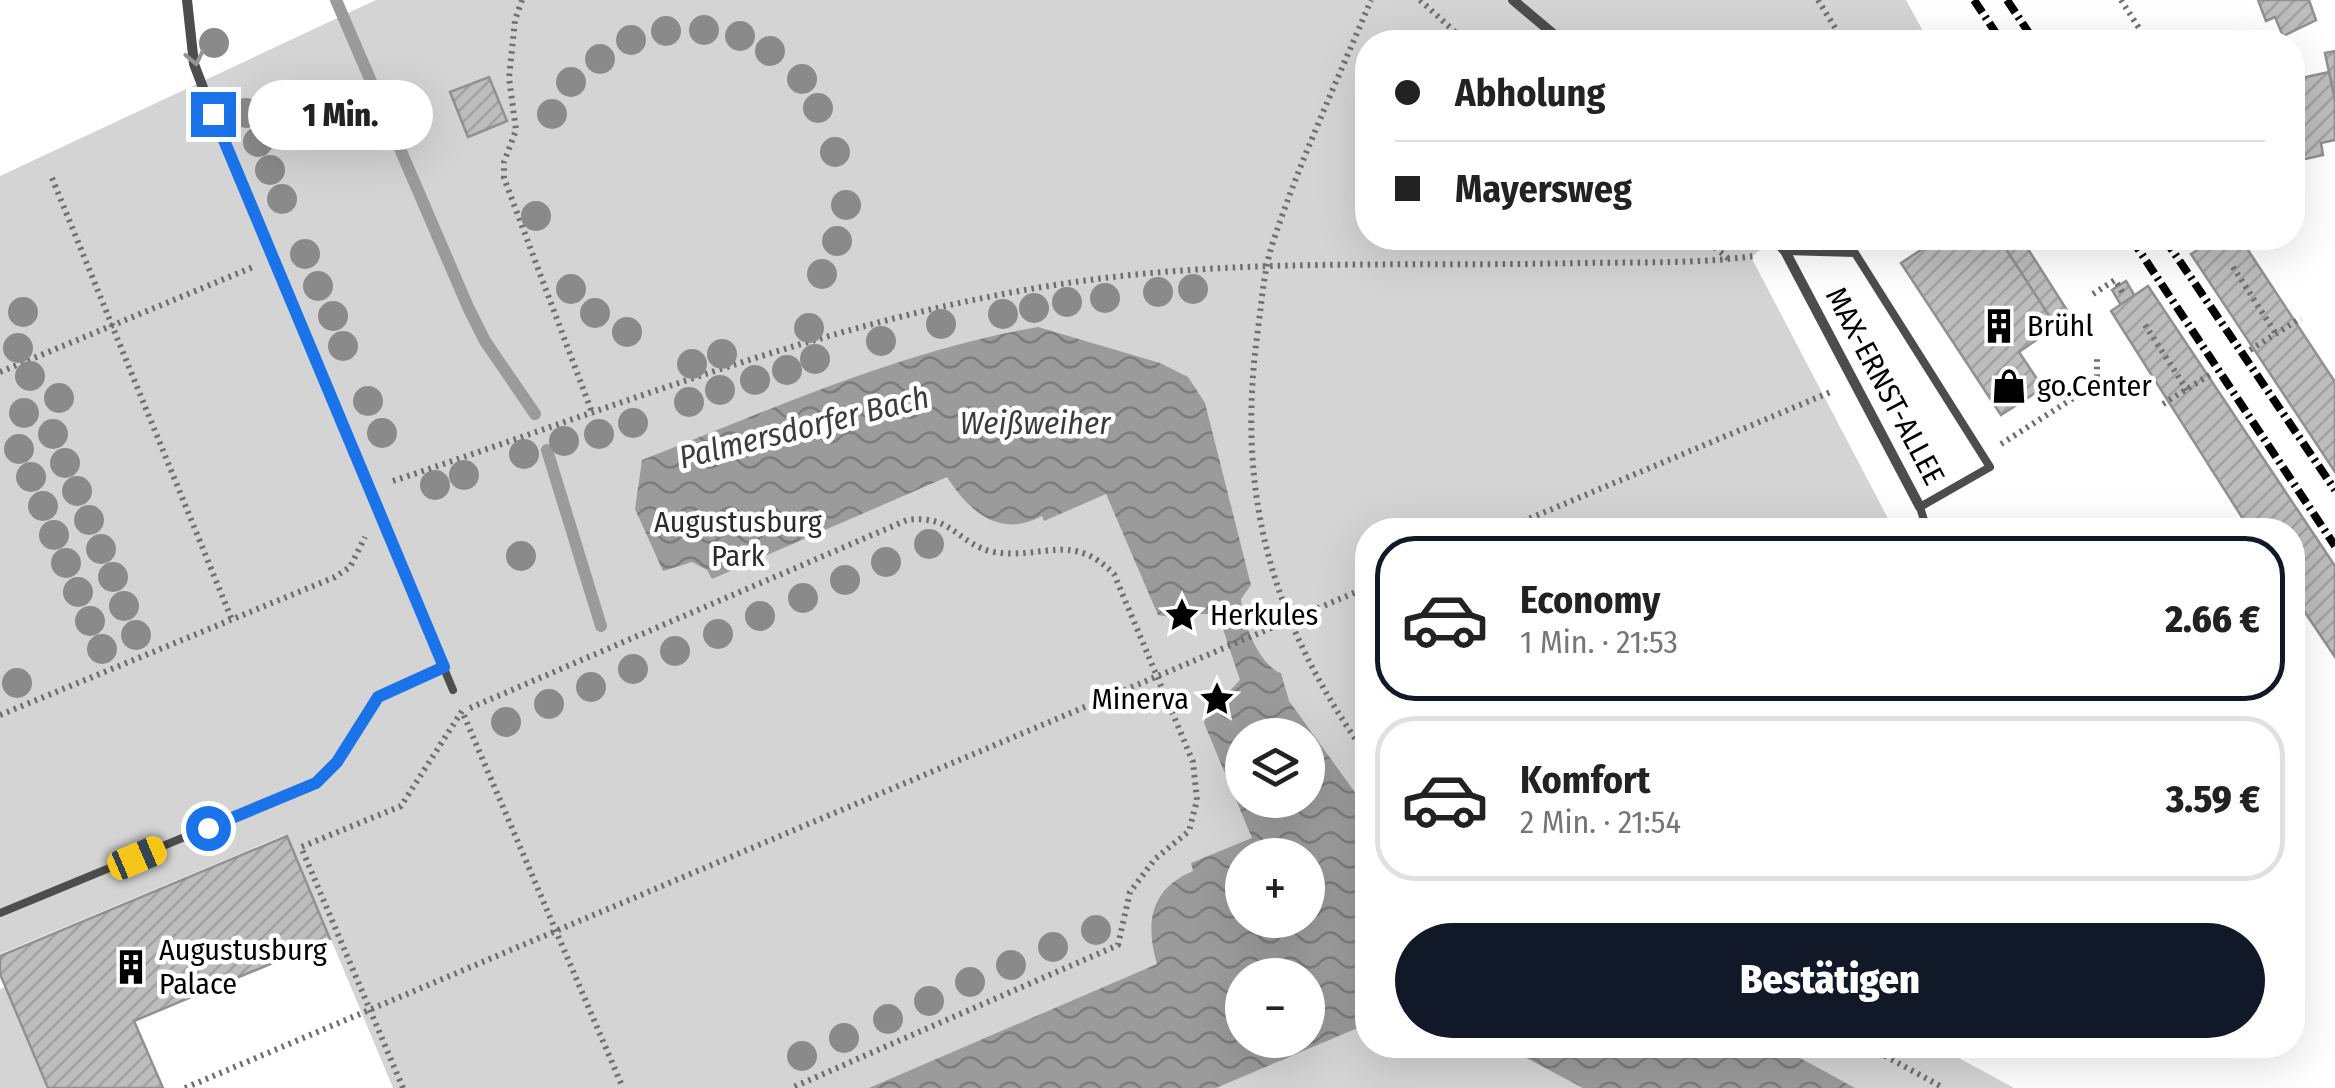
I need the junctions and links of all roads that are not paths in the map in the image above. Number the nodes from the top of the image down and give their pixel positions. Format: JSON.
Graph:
{"nodes":[{"id":1,"x":186,"y":0,"type":"edge"},
{"id":2,"x":1513,"y":0,"type":"edge"},
{"id":3,"x":1549,"y":30,"type":"edge"},
{"id":4,"x":213,"y":114,"type":"joint"},
{"id":5,"x":1785,"y":252,"type":"joint"},
{"id":6,"x":1920,"y":508,"type":"junction"},
{"id":7,"x":1923,"y":518,"type":"edge"},
{"id":8,"x":444,"y":667,"type":"junction"},
{"id":9,"x":453,"y":690,"type":"road end"},
{"id":10,"x":0,"y":913,"type":"edge"}],
"edges":[{"from":1,"to":4,"type":"street","one_way":true},
{"from":2,"to":3,"type":"street"},
{"from":4,"to":8,"type":"lane"},
{"from":5,"to":6,"type":"street","name":"MAX-ERNST-ALLEE"},
{"from":5,"to":6,"type":"lane","name":"MAX-ERNST-ALLEE"},
{"from":6,"to":7,"type":"lane"},
{"from":8,"to":9,"type":"lane"},
{"from":8,"to":10,"type":"lane"}]}
